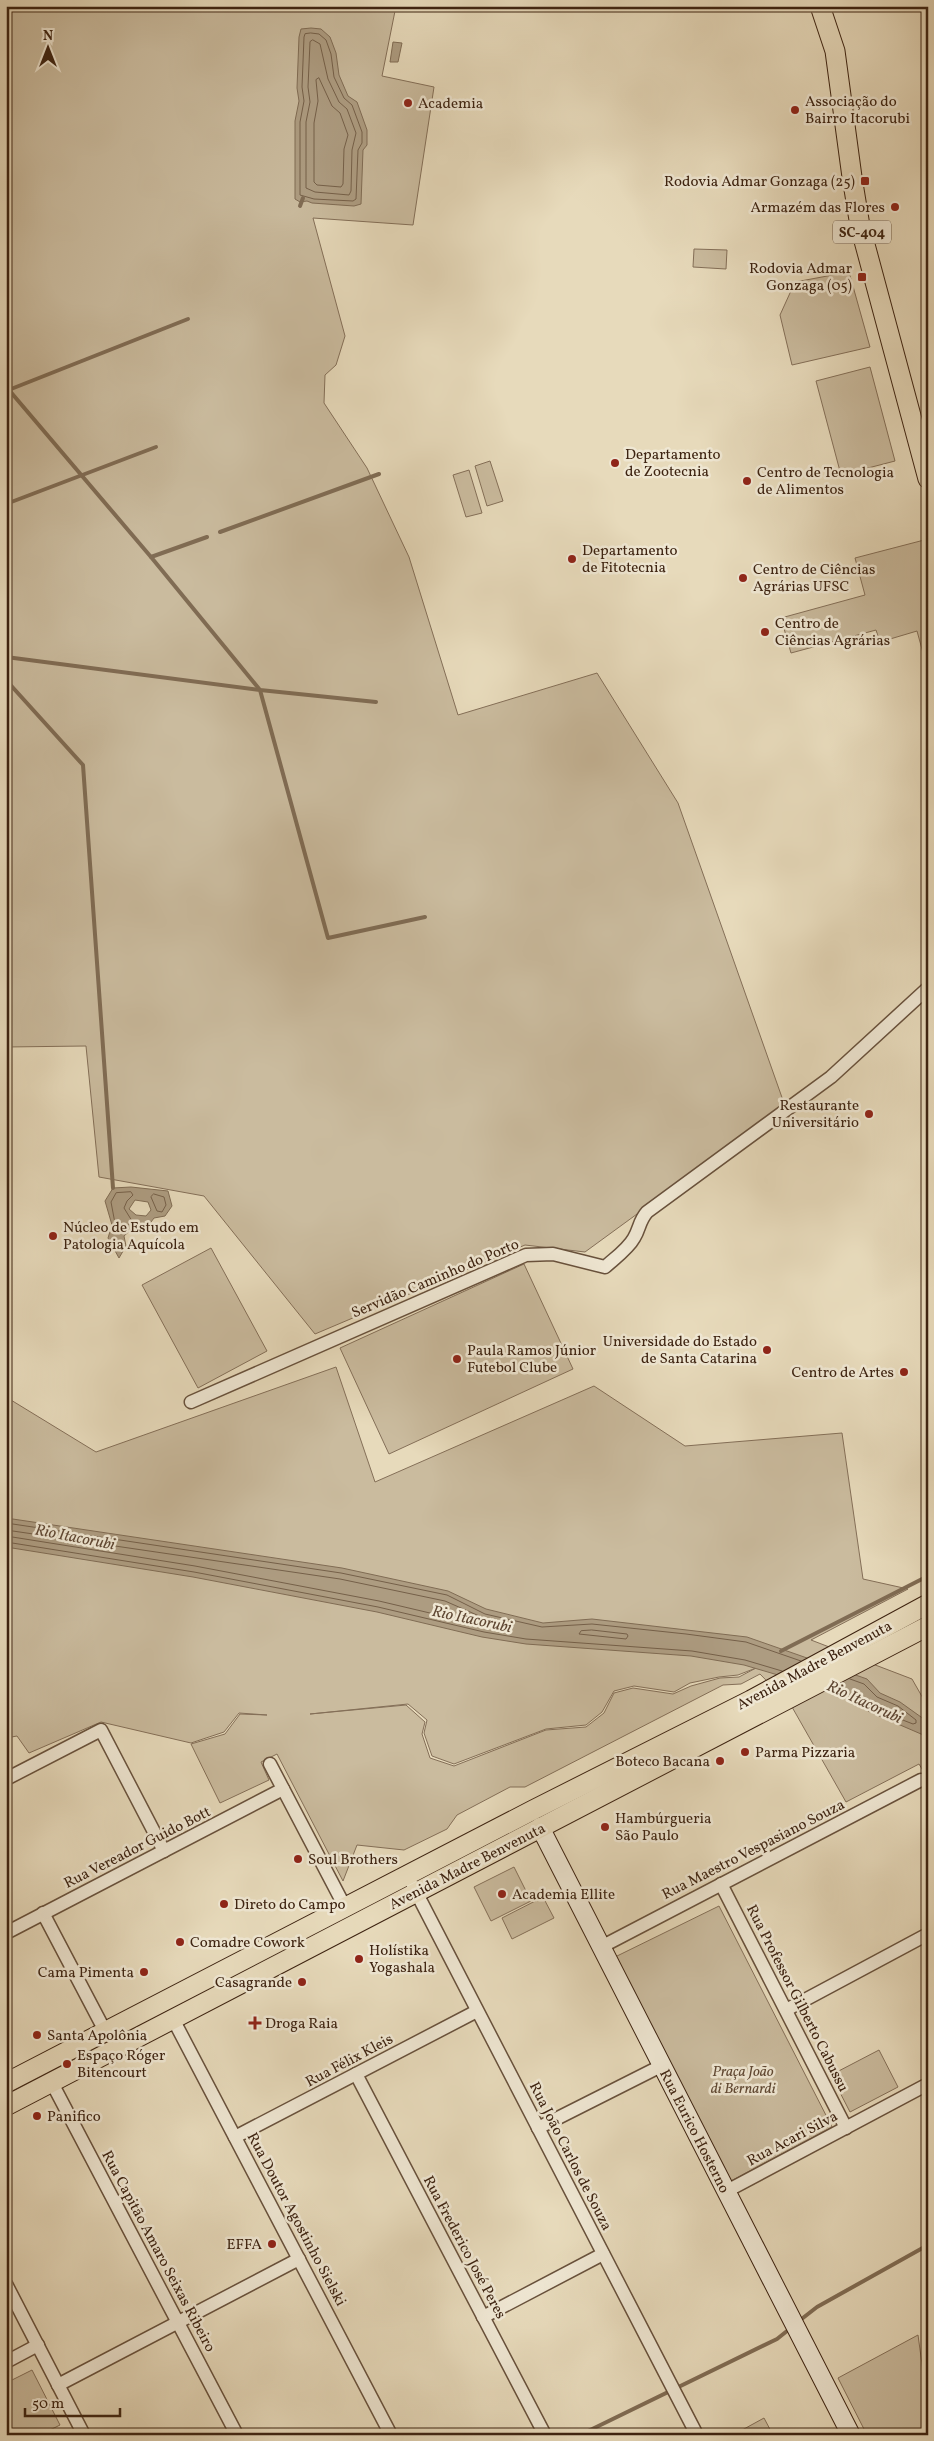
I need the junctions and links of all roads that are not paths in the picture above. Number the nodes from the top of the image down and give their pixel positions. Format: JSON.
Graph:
{"nodes":[{"id":1,"x":820,"y":6,"type":"edge"},
{"id":2,"x":928,"y":479,"type":"edge"},
{"id":3,"x":928,"y":988,"type":"edge"},
{"id":4,"x":191,"y":1402,"type":"dead end"},
{"id":5,"x":928,"y":1604,"type":"edge"},
{"id":6,"x":928,"y":1626,"type":"edge"},
{"id":7,"x":270,"y":1764,"type":"dead end"},
{"id":8,"x":6,"y":1778,"type":"edge"},
{"id":9,"x":921,"y":1780,"type":"dead end"},
{"id":10,"x":283,"y":1789,"type":"junction"},
{"id":11,"x":532,"y":1810,"type":"junction"},
{"id":12,"x":540,"y":1827,"type":"junction"},
{"id":13,"x":164,"y":1851,"type":"junction"},
{"id":14,"x":407,"y":1875,"type":"junction"},
{"id":15,"x":721,"y":1884,"type":"junction"},
{"id":16,"x":416,"y":1892,"type":"junction"},
{"id":17,"x":345,"y":1907,"type":"junction"},
{"id":18,"x":43,"y":1913,"type":"junction"},
{"id":19,"x":6,"y":1933,"type":"edge"},
{"id":20,"x":928,"y":1934,"type":"edge"},
{"id":21,"x":601,"y":1947,"type":"junction"},
{"id":22,"x":786,"y":2010,"type":"junction"},
{"id":23,"x":477,"y":2011,"type":"junction"},
{"id":24,"x":173,"y":2019,"type":"junction"},
{"id":25,"x":105,"y":2031,"type":"junction"},
{"id":26,"x":661,"y":2066,"type":"junction"},
{"id":27,"x":356,"y":2074,"type":"junction"},
{"id":28,"x":6,"y":2083,"type":"edge"},
{"id":29,"x":52,"y":2083,"type":"junction"},
{"id":30,"x":928,"y":2084,"type":"edge"},
{"id":31,"x":6,"y":2106,"type":"edge"},
{"id":32,"x":538,"y":2128,"type":"junction"},
{"id":33,"x":846,"y":2128,"type":"junction"},
{"id":34,"x":235,"y":2137,"type":"junction"},
{"id":35,"x":725,"y":2192,"type":"junction"},
{"id":36,"x":603,"y":2254,"type":"junction"},
{"id":37,"x":299,"y":2259,"type":"junction"},
{"id":38,"x":6,"y":2284,"type":"edge"},
{"id":39,"x":483,"y":2317,"type":"junction"},
{"id":40,"x":178,"y":2322,"type":"junction"},
{"id":41,"x":38,"y":2345,"type":"junction"},
{"id":42,"x":6,"y":2362,"type":"edge"},
{"id":43,"x":58,"y":2385,"type":"junction"},
{"id":44,"x":84,"y":2435,"type":"edge"},
{"id":45,"x":237,"y":2435,"type":"edge"},
{"id":46,"x":391,"y":2435,"type":"edge"},
{"id":47,"x":545,"y":2435,"type":"edge"},
{"id":48,"x":697,"y":2435,"type":"edge"},
{"id":49,"x":851,"y":2435,"type":"edge"}],
"edges":[{"from":1,"to":2,"type":"main road","number":"SC-404"},
{"from":3,"to":4,"type":"street","name":"Servidão Caminho do Porto"},
{"from":5,"to":11,"type":"main road","name":"Avenida Madre Benvenuta"},
{"from":6,"to":12,"type":"main road","name":"Avenida Madre Benvenuta"},
{"from":7,"to":10,"type":"street"},
{"from":8,"to":13,"type":"street"},
{"from":9,"to":15,"type":"street","name":"Rua Maestro Vespasiano Souza"},
{"from":10,"to":13,"type":"street","name":"Rua Vereador Guido Bott"},
{"from":10,"to":17,"type":"street"},
{"from":11,"to":12,"type":"main road"},
{"from":11,"to":14,"type":"main road","name":"Avenida Madre Benvenuta"},
{"from":12,"to":16,"type":"main road","name":"Avenida Madre Benvenuta"},
{"from":12,"to":21,"type":"street","name":"Rua Eurico Hosterno"},
{"from":13,"to":18,"type":"street","name":"Rua Vereador Guido Bott"},
{"from":14,"to":16,"type":"street","name":"Rua João Carlos de Souza"},
{"from":14,"to":17,"type":"main road","name":"Avenida Madre Benvenuta"},
{"from":15,"to":21,"type":"street","name":"Rua Maestro Vespasiano Souza"},
{"from":15,"to":22,"type":"street","name":"Rua Professor Gilberto Cabussu"},
{"from":16,"to":23,"type":"street","name":"Rua João Carlos de Souza"},
{"from":16,"to":24,"type":"main road","name":"Avenida Madre Benvenuta"},
{"from":17,"to":25,"type":"main road","name":"Avenida Madre Benvenuta"},
{"from":18,"to":19,"type":"street","name":"Rua Vereador Guido Bott"},
{"from":18,"to":25,"type":"street"},
{"from":20,"to":22,"type":"street"},
{"from":21,"to":26,"type":"street","name":"Rua Eurico Hosterno"},
{"from":22,"to":33,"type":"street","name":"Rua Professor Gilberto Cabussu"},
{"from":23,"to":27,"type":"street","name":"Rua Félix Kleis"},
{"from":23,"to":32,"type":"street","name":"Rua João Carlos de Souza"},
{"from":24,"to":29,"type":"main road","name":"Avenida Madre Benvenuta"},
{"from":24,"to":34,"type":"street","name":"Rua Doutor Agostinho Sielski"},
{"from":25,"to":28,"type":"main road","name":"Avenida Madre Benvenuta"},
{"from":26,"to":32,"type":"street"},
{"from":26,"to":35,"type":"street","name":"Rua Eurico Hosterno"},
{"from":27,"to":34,"type":"street","name":"Rua Félix Kleis"},
{"from":27,"to":39,"type":"street","name":"Rua Frederico José Peres"},
{"from":29,"to":31,"type":"main road","name":"Avenida Madre Benvenuta"},
{"from":29,"to":40,"type":"street","name":"Rua Capitão Amaro Seixas Ribeiro"},
{"from":30,"to":33,"type":"street","name":"Rua Acari Silva"},
{"from":32,"to":36,"type":"street","name":"Rua João Carlos de Souza"},
{"from":33,"to":35,"type":"street","name":"Rua Acari Silva"},
{"from":34,"to":37,"type":"street","name":"Rua Doutor Agostinho Sielski"},
{"from":35,"to":49,"type":"street","name":"Rua Eurico Hosterno"},
{"from":36,"to":39,"type":"street"},
{"from":36,"to":48,"type":"street","name":"Rua João Carlos de Souza"},
{"from":37,"to":40,"type":"street"},
{"from":37,"to":46,"type":"street","name":"Rua Doutor Agostinho Sielski"},
{"from":38,"to":41,"type":"street"},
{"from":39,"to":47,"type":"street","name":"Rua Frederico José Peres"},
{"from":40,"to":43,"type":"street"},
{"from":40,"to":45,"type":"street","name":"Rua Capitão Amaro Seixas Ribeiro"},
{"from":41,"to":42,"type":"street"},
{"from":41,"to":43,"type":"street"},
{"from":43,"to":44,"type":"street"}]}
